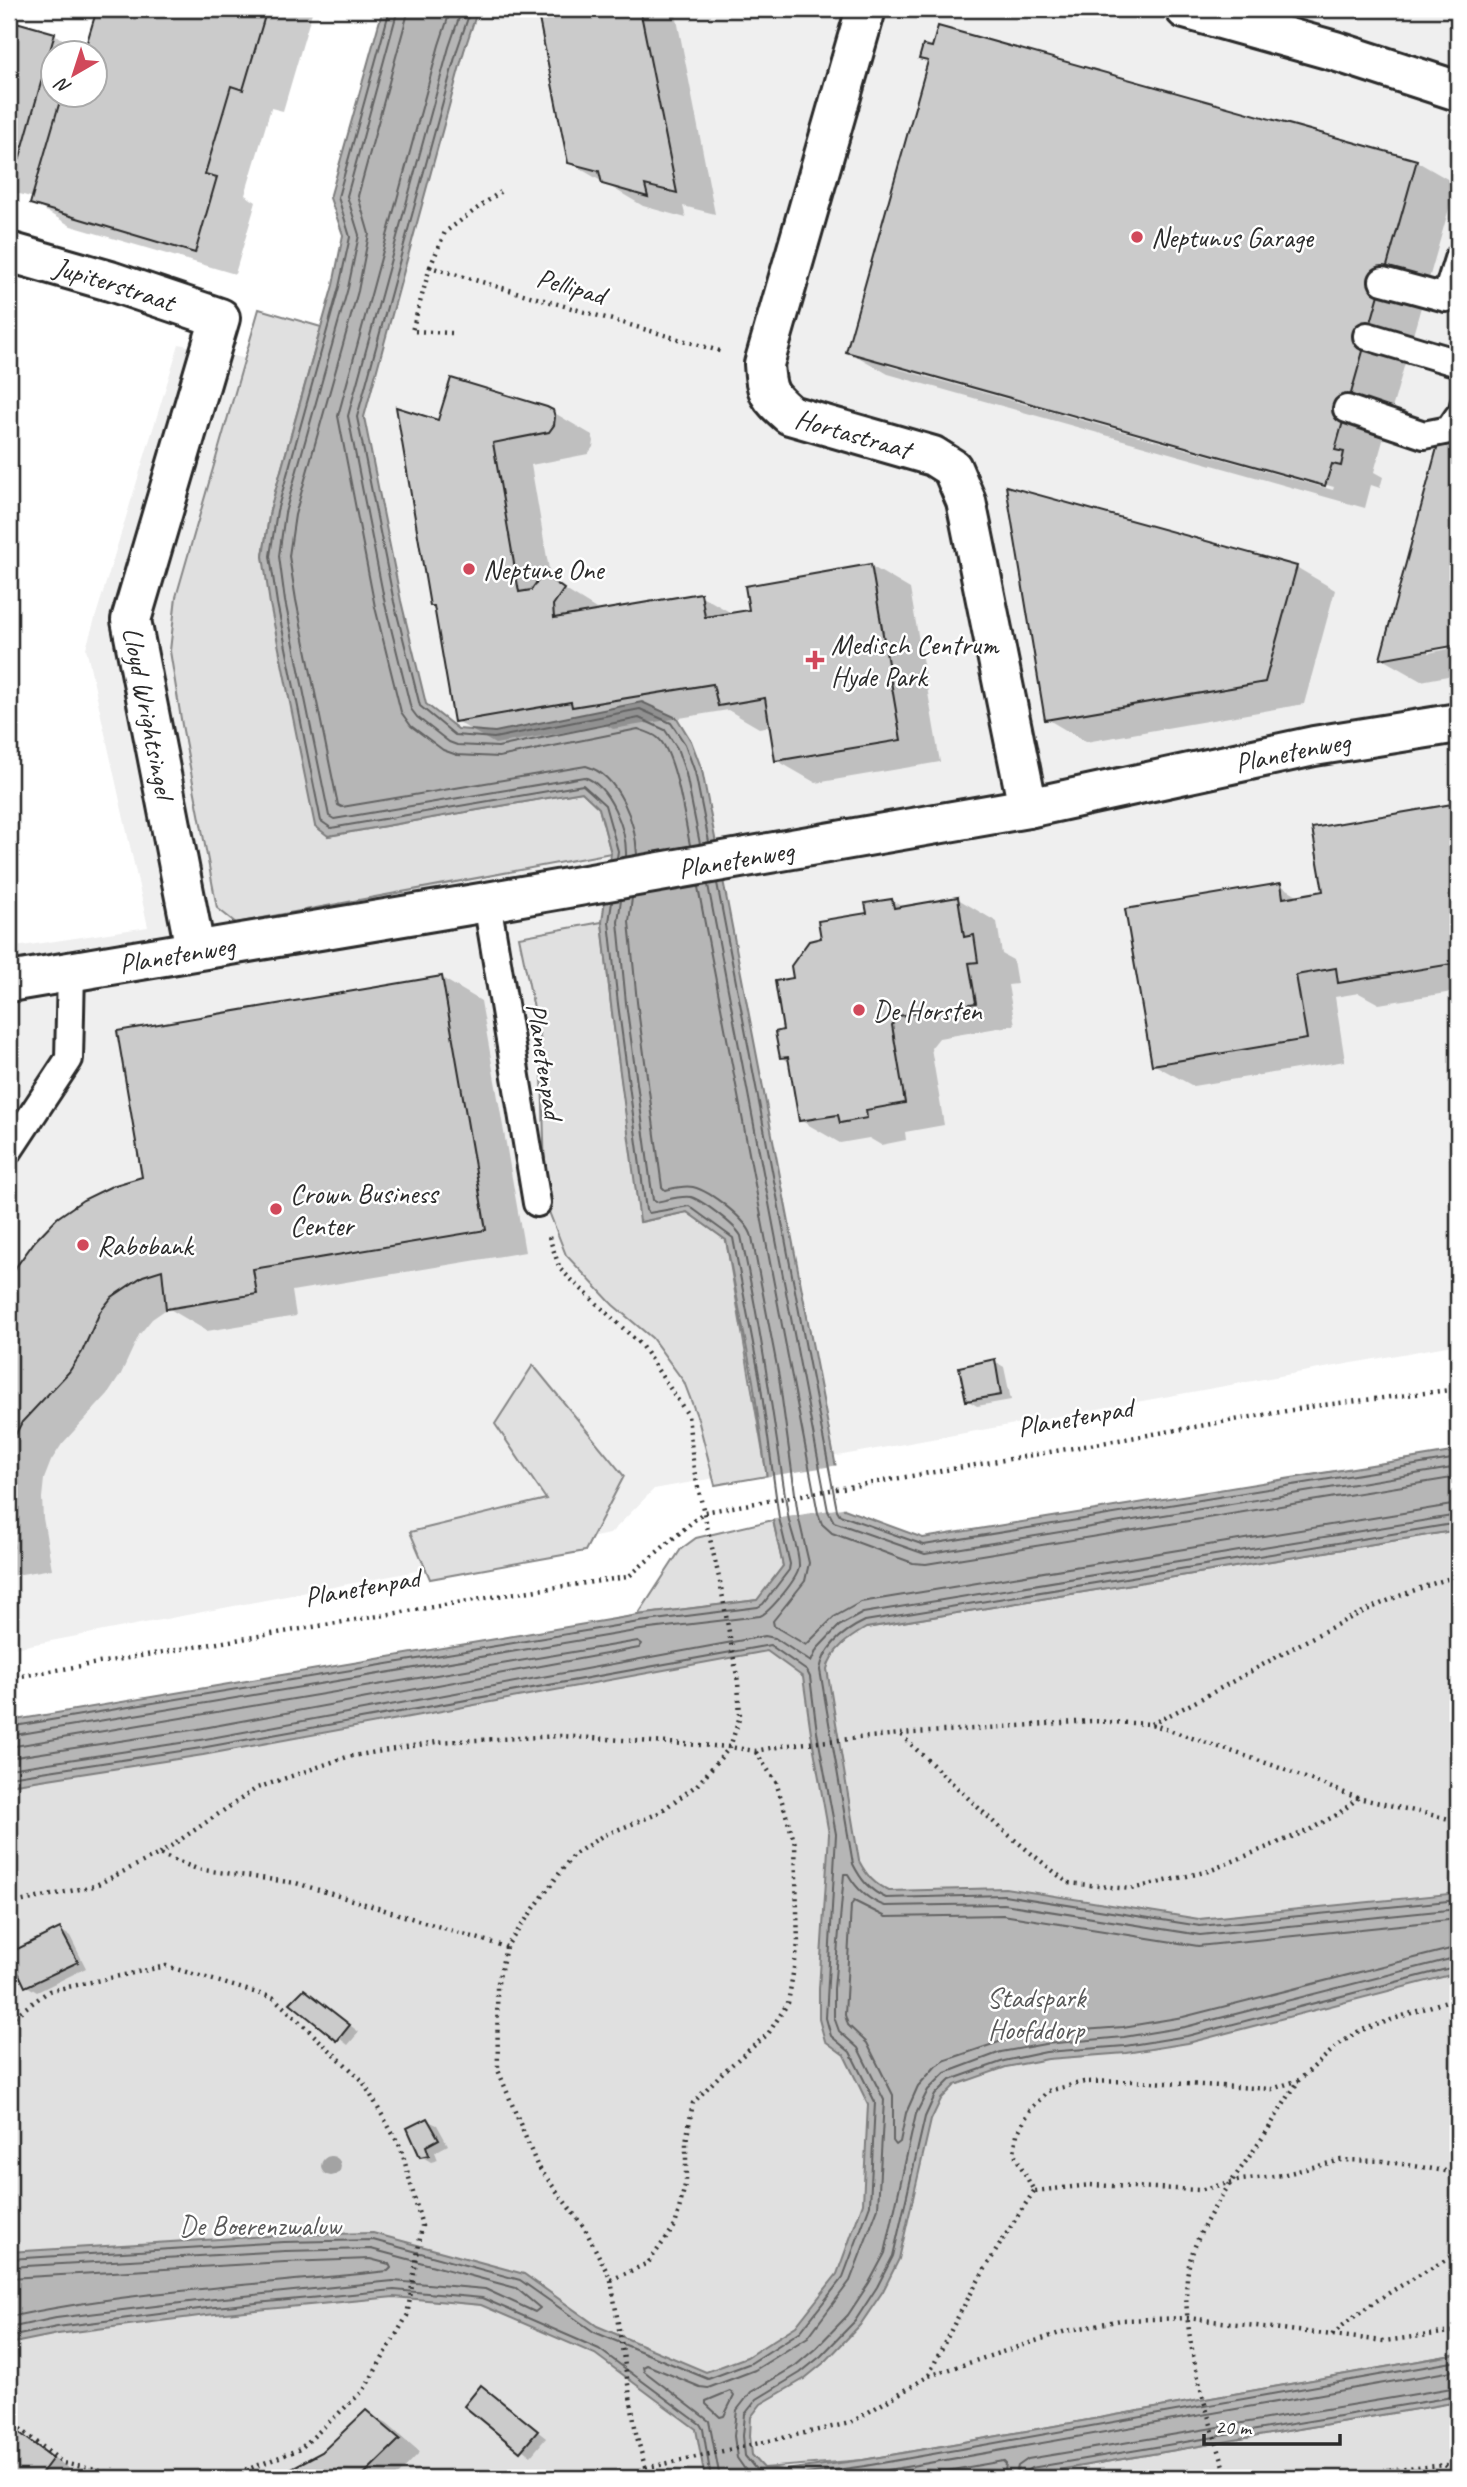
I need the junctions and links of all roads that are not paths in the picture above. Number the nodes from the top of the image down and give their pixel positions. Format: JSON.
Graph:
{"nodes":[{"id":1,"x":866,"y":9,"type":"edge"},
{"id":2,"x":1185,"y":9,"type":"edge"},
{"id":3,"x":1458,"y":91,"type":"edge"},
{"id":4,"x":9,"y":251,"type":"edge"},
{"id":5,"x":1458,"y":259,"type":"edge"},
{"id":6,"x":1383,"y":281,"type":"dead end"},
{"id":7,"x":220,"y":318,"type":"joint"},
{"id":8,"x":1367,"y":337,"type":"dead end"},
{"id":9,"x":1458,"y":363,"type":"edge"},
{"id":10,"x":1347,"y":409,"type":"dead end"},
{"id":11,"x":1458,"y":417,"type":"edge"},
{"id":12,"x":1458,"y":723,"type":"edge"},
{"id":13,"x":1028,"y":808,"type":"junction"},
{"id":14,"x":487,"y":902,"type":"junction"},
{"id":15,"x":195,"y":949,"type":"junction"},
{"id":16,"x":71,"y":971,"type":"junction"},
{"id":17,"x":9,"y":982,"type":"edge"},
{"id":18,"x":9,"y":1150,"type":"edge"},
{"id":19,"x":537,"y":1203,"type":"road end"}],
"edges":[{"from":1,"to":13,"type":"street","name":"Hortastraat"},
{"from":2,"to":3,"type":"street"},
{"from":4,"to":7,"type":"street","name":"Jupiterstraat"},
{"from":5,"to":6,"type":"lane"},
{"from":7,"to":15,"type":"street","name":"Lloyd Wrightsingel"},
{"from":8,"to":9,"type":"lane"},
{"from":10,"to":11,"type":"lane"},
{"from":12,"to":13,"type":"street","name":"Planetenweg"},
{"from":13,"to":14,"type":"street","name":"Planetenweg"},
{"from":14,"to":15,"type":"street","name":"Planetenweg"},
{"from":14,"to":19,"type":"lane","name":"Planetenpad"},
{"from":15,"to":16,"type":"street","name":"Planetenweg"},
{"from":16,"to":17,"type":"street","name":"Planetenweg"},
{"from":16,"to":18,"type":"lane"}]}
